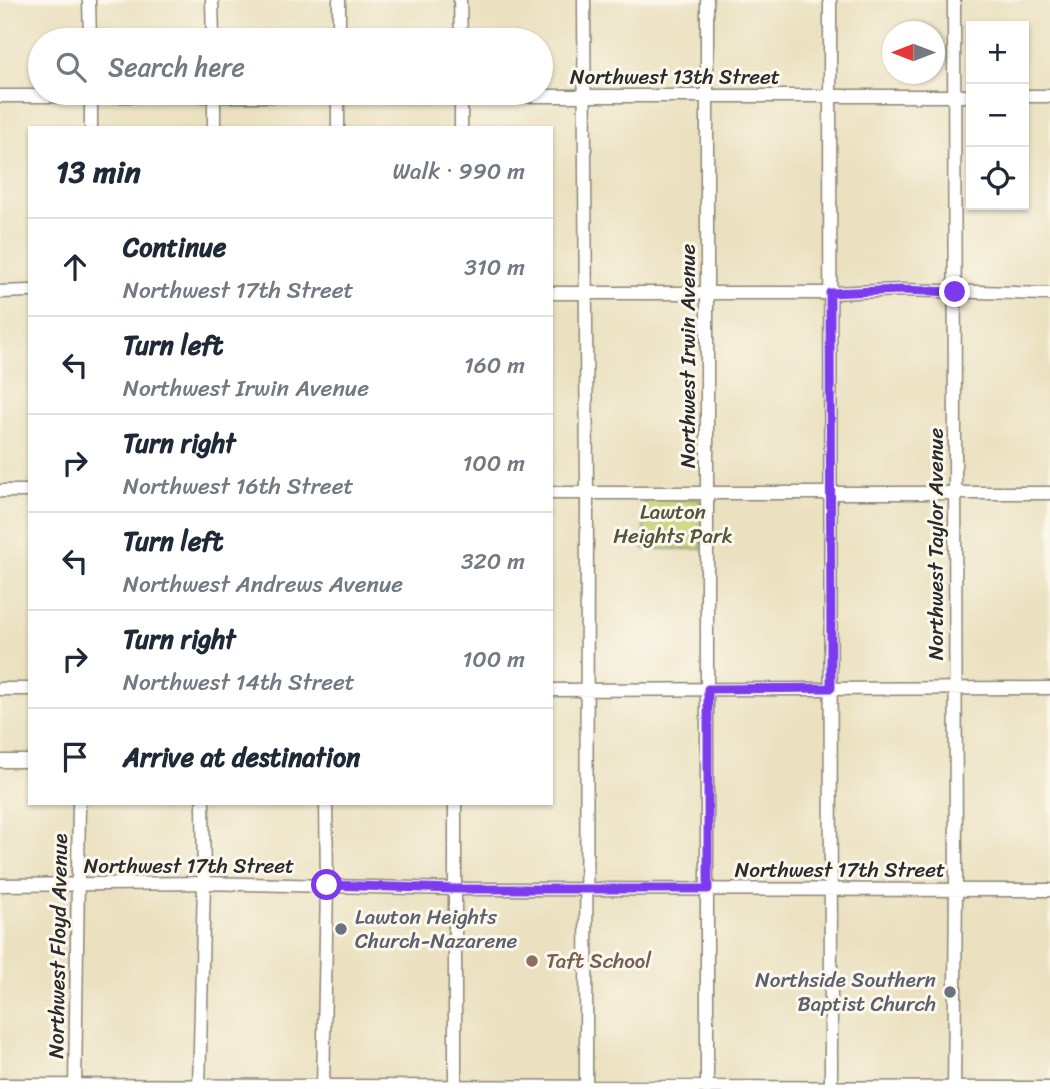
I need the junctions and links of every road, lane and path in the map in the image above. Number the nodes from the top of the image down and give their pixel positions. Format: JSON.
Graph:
{"nodes":[{"id":1,"x":89,"y":0,"type":"edge"},
{"id":2,"x":212,"y":0,"type":"edge"},
{"id":3,"x":339,"y":0,"type":"edge"},
{"id":4,"x":460,"y":0,"type":"edge"},
{"id":5,"x":584,"y":0,"type":"edge"},
{"id":6,"x":707,"y":0,"type":"edge"},
{"id":7,"x":830,"y":0,"type":"edge"},
{"id":8,"x":954,"y":0,"type":"edge"},
{"id":9,"x":90,"y":28,"type":"edge"},
{"id":10,"x":213,"y":28,"type":"edge"},
{"id":11,"x":339,"y":28,"type":"edge"},
{"id":12,"x":461,"y":28,"type":"edge"},
{"id":13,"x":28,"y":95,"type":"edge"},
{"id":14,"x":553,"y":95,"type":"edge"},
{"id":15,"x":0,"y":96,"type":"edge"},
{"id":16,"x":584,"y":96,"type":"junction"},
{"id":17,"x":707,"y":96,"type":"junction"},
{"id":18,"x":830,"y":96,"type":"junction"},
{"id":19,"x":955,"y":96,"type":"junction"},
{"id":20,"x":966,"y":96,"type":"edge"},
{"id":21,"x":1029,"y":96,"type":"edge"},
{"id":22,"x":1050,"y":96,"type":"edge"},
{"id":23,"x":91,"y":105,"type":"edge"},
{"id":24,"x":214,"y":105,"type":"edge"},
{"id":25,"x":338,"y":105,"type":"edge"},
{"id":26,"x":461,"y":105,"type":"edge"},
{"id":27,"x":91,"y":126,"type":"edge"},
{"id":28,"x":214,"y":126,"type":"edge"},
{"id":29,"x":338,"y":126,"type":"edge"},
{"id":30,"x":461,"y":126,"type":"edge"},
{"id":31,"x":28,"y":291,"type":"edge"},
{"id":32,"x":0,"y":292,"type":"edge"},
{"id":33,"x":585,"y":292,"type":"junction"},
{"id":34,"x":708,"y":292,"type":"junction"},
{"id":35,"x":955,"y":292,"type":"junction"},
{"id":36,"x":553,"y":293,"type":"edge"},
{"id":37,"x":830,"y":293,"type":"junction"},
{"id":38,"x":1050,"y":294,"type":"edge"},
{"id":39,"x":0,"y":491,"type":"edge"},
{"id":40,"x":28,"y":491,"type":"edge"},
{"id":41,"x":708,"y":492,"type":"junction"},
{"id":42,"x":553,"y":493,"type":"edge"},
{"id":43,"x":587,"y":493,"type":"junction"},
{"id":44,"x":831,"y":493,"type":"junction"},
{"id":45,"x":955,"y":493,"type":"junction"},
{"id":46,"x":1050,"y":493,"type":"edge"},
{"id":47,"x":831,"y":688,"type":"junction"},
{"id":48,"x":955,"y":688,"type":"junction"},
{"id":49,"x":1050,"y":688,"type":"edge"},
{"id":50,"x":0,"y":689,"type":"edge"},
{"id":51,"x":28,"y":689,"type":"edge"},
{"id":52,"x":708,"y":689,"type":"junction"},
{"id":53,"x":553,"y":690,"type":"edge"},
{"id":54,"x":586,"y":690,"type":"junction"},
{"id":55,"x":0,"y":761,"type":"edge"},
{"id":56,"x":28,"y":761,"type":"edge"},
{"id":57,"x":79,"y":805,"type":"edge"},
{"id":58,"x":203,"y":805,"type":"edge"},
{"id":59,"x":326,"y":805,"type":"edge"},
{"id":60,"x":455,"y":805,"type":"edge"},
{"id":61,"x":204,"y":883,"type":"junction"},
{"id":62,"x":0,"y":885,"type":"edge"},
{"id":63,"x":327,"y":885,"type":"junction"},
{"id":64,"x":78,"y":886,"type":"junction"},
{"id":65,"x":456,"y":889,"type":"junction"},
{"id":66,"x":586,"y":889,"type":"junction"},
{"id":67,"x":708,"y":889,"type":"junction"},
{"id":68,"x":956,"y":889,"type":"junction"},
{"id":69,"x":831,"y":890,"type":"junction"},
{"id":70,"x":1050,"y":890,"type":"edge"},
{"id":71,"x":0,"y":1085,"type":"edge"},
{"id":72,"x":75,"y":1087,"type":"edge"},
{"id":73,"x":199,"y":1087,"type":"edge"},
{"id":74,"x":323,"y":1087,"type":"edge"},
{"id":75,"x":586,"y":1087,"type":"edge"},
{"id":76,"x":455,"y":1088,"type":"edge"},
{"id":77,"x":707,"y":1088,"type":"edge"},
{"id":78,"x":831,"y":1088,"type":"edge"},
{"id":79,"x":1050,"y":1088,"type":"edge"},
{"id":80,"x":954,"y":1089,"type":"edge"}],
"edges":[{"from":1,"to":9,"type":"street"},
{"from":2,"to":10,"type":"street"},
{"from":3,"to":11,"type":"street"},
{"from":4,"to":12,"type":"street"},
{"from":5,"to":16,"type":"street"},
{"from":6,"to":17,"type":"street","name":"Northwest Irwin Avenue"},
{"from":7,"to":18,"type":"street"},
{"from":8,"to":19,"type":"street","name":"Northwest Taylor Avenue"},
{"from":13,"to":15,"type":"street","name":"Northwest 13th Street"},
{"from":14,"to":16,"type":"street","name":"Northwest 13th Street"},
{"from":16,"to":17,"type":"street","name":"Northwest 13th Street"},
{"from":16,"to":33,"type":"street"},
{"from":17,"to":18,"type":"street","name":"Northwest 13th Street"},
{"from":17,"to":34,"type":"street","name":"Northwest Irwin Avenue"},
{"from":18,"to":19,"type":"street","name":"Northwest 13th Street"},
{"from":18,"to":37,"type":"street"},
{"from":19,"to":20,"type":"street","name":"Northwest 13th Street"},
{"from":19,"to":35,"type":"street","name":"Northwest Taylor Avenue"},
{"from":21,"to":22,"type":"street"},
{"from":23,"to":27,"type":"street"},
{"from":24,"to":28,"type":"street"},
{"from":25,"to":29,"type":"street"},
{"from":26,"to":30,"type":"street"},
{"from":31,"to":32,"type":"street"},
{"from":33,"to":34,"type":"street"},
{"from":33,"to":36,"type":"street"},
{"from":33,"to":43,"type":"street"},
{"from":34,"to":37,"type":"street"},
{"from":34,"to":41,"type":"street","name":"Northwest Irwin Avenue"},
{"from":35,"to":37,"type":"street"},
{"from":35,"to":38,"type":"street"},
{"from":35,"to":45,"type":"street","name":"Northwest Taylor Avenue"},
{"from":37,"to":44,"type":"street"},
{"from":39,"to":40,"type":"street"},
{"from":41,"to":43,"type":"street"},
{"from":41,"to":44,"type":"street"},
{"from":41,"to":52,"type":"street","name":"Northwest Irwin Avenue"},
{"from":42,"to":43,"type":"street"},
{"from":43,"to":54,"type":"street"},
{"from":44,"to":45,"type":"street"},
{"from":44,"to":47,"type":"street"},
{"from":45,"to":46,"type":"street"},
{"from":45,"to":48,"type":"street","name":"Northwest Taylor Avenue"},
{"from":47,"to":48,"type":"street"},
{"from":47,"to":52,"type":"street"},
{"from":47,"to":69,"type":"street"},
{"from":48,"to":49,"type":"street"},
{"from":48,"to":68,"type":"street","name":"Northwest Taylor Avenue"},
{"from":50,"to":51,"type":"street"},
{"from":52,"to":54,"type":"street"},
{"from":52,"to":67,"type":"street","name":"Northwest Irwin Avenue"},
{"from":53,"to":54,"type":"street"},
{"from":54,"to":66,"type":"street"},
{"from":55,"to":56,"type":"street"},
{"from":57,"to":64,"type":"street","name":"Northwest Floyd Avenue"},
{"from":58,"to":61,"type":"street"},
{"from":59,"to":63,"type":"street"},
{"from":60,"to":65,"type":"street"},
{"from":61,"to":63,"type":"street","name":"Northwest 17th Street"},
{"from":61,"to":64,"type":"street","name":"Northwest 17th Street"},
{"from":61,"to":73,"type":"street"},
{"from":62,"to":64,"type":"street","name":"Northwest 17th Street"},
{"from":63,"to":65,"type":"street","name":"Northwest 17th Street"},
{"from":63,"to":74,"type":"street"},
{"from":64,"to":72,"type":"street","name":"Northwest Floyd Avenue"},
{"from":65,"to":66,"type":"street","name":"Northwest 17th Street"},
{"from":65,"to":76,"type":"street"},
{"from":66,"to":67,"type":"street","name":"Northwest 17th Street"},
{"from":66,"to":75,"type":"street"},
{"from":67,"to":69,"type":"street","name":"Northwest 17th Street"},
{"from":67,"to":77,"type":"street","name":"Northwest Irwin Avenue"},
{"from":68,"to":69,"type":"street","name":"Northwest 17th Street"},
{"from":68,"to":70,"type":"street","name":"Northwest 17th Street"},
{"from":68,"to":80,"type":"street","name":"Northwest Taylor Avenue"},
{"from":69,"to":78,"type":"street"},
{"from":71,"to":72,"type":"street"},
{"from":72,"to":73,"type":"street"},
{"from":73,"to":74,"type":"street"},
{"from":74,"to":76,"type":"street"},
{"from":75,"to":76,"type":"street"},
{"from":75,"to":77,"type":"street"},
{"from":77,"to":78,"type":"street"},
{"from":78,"to":80,"type":"street"},
{"from":79,"to":80,"type":"street"}]}
